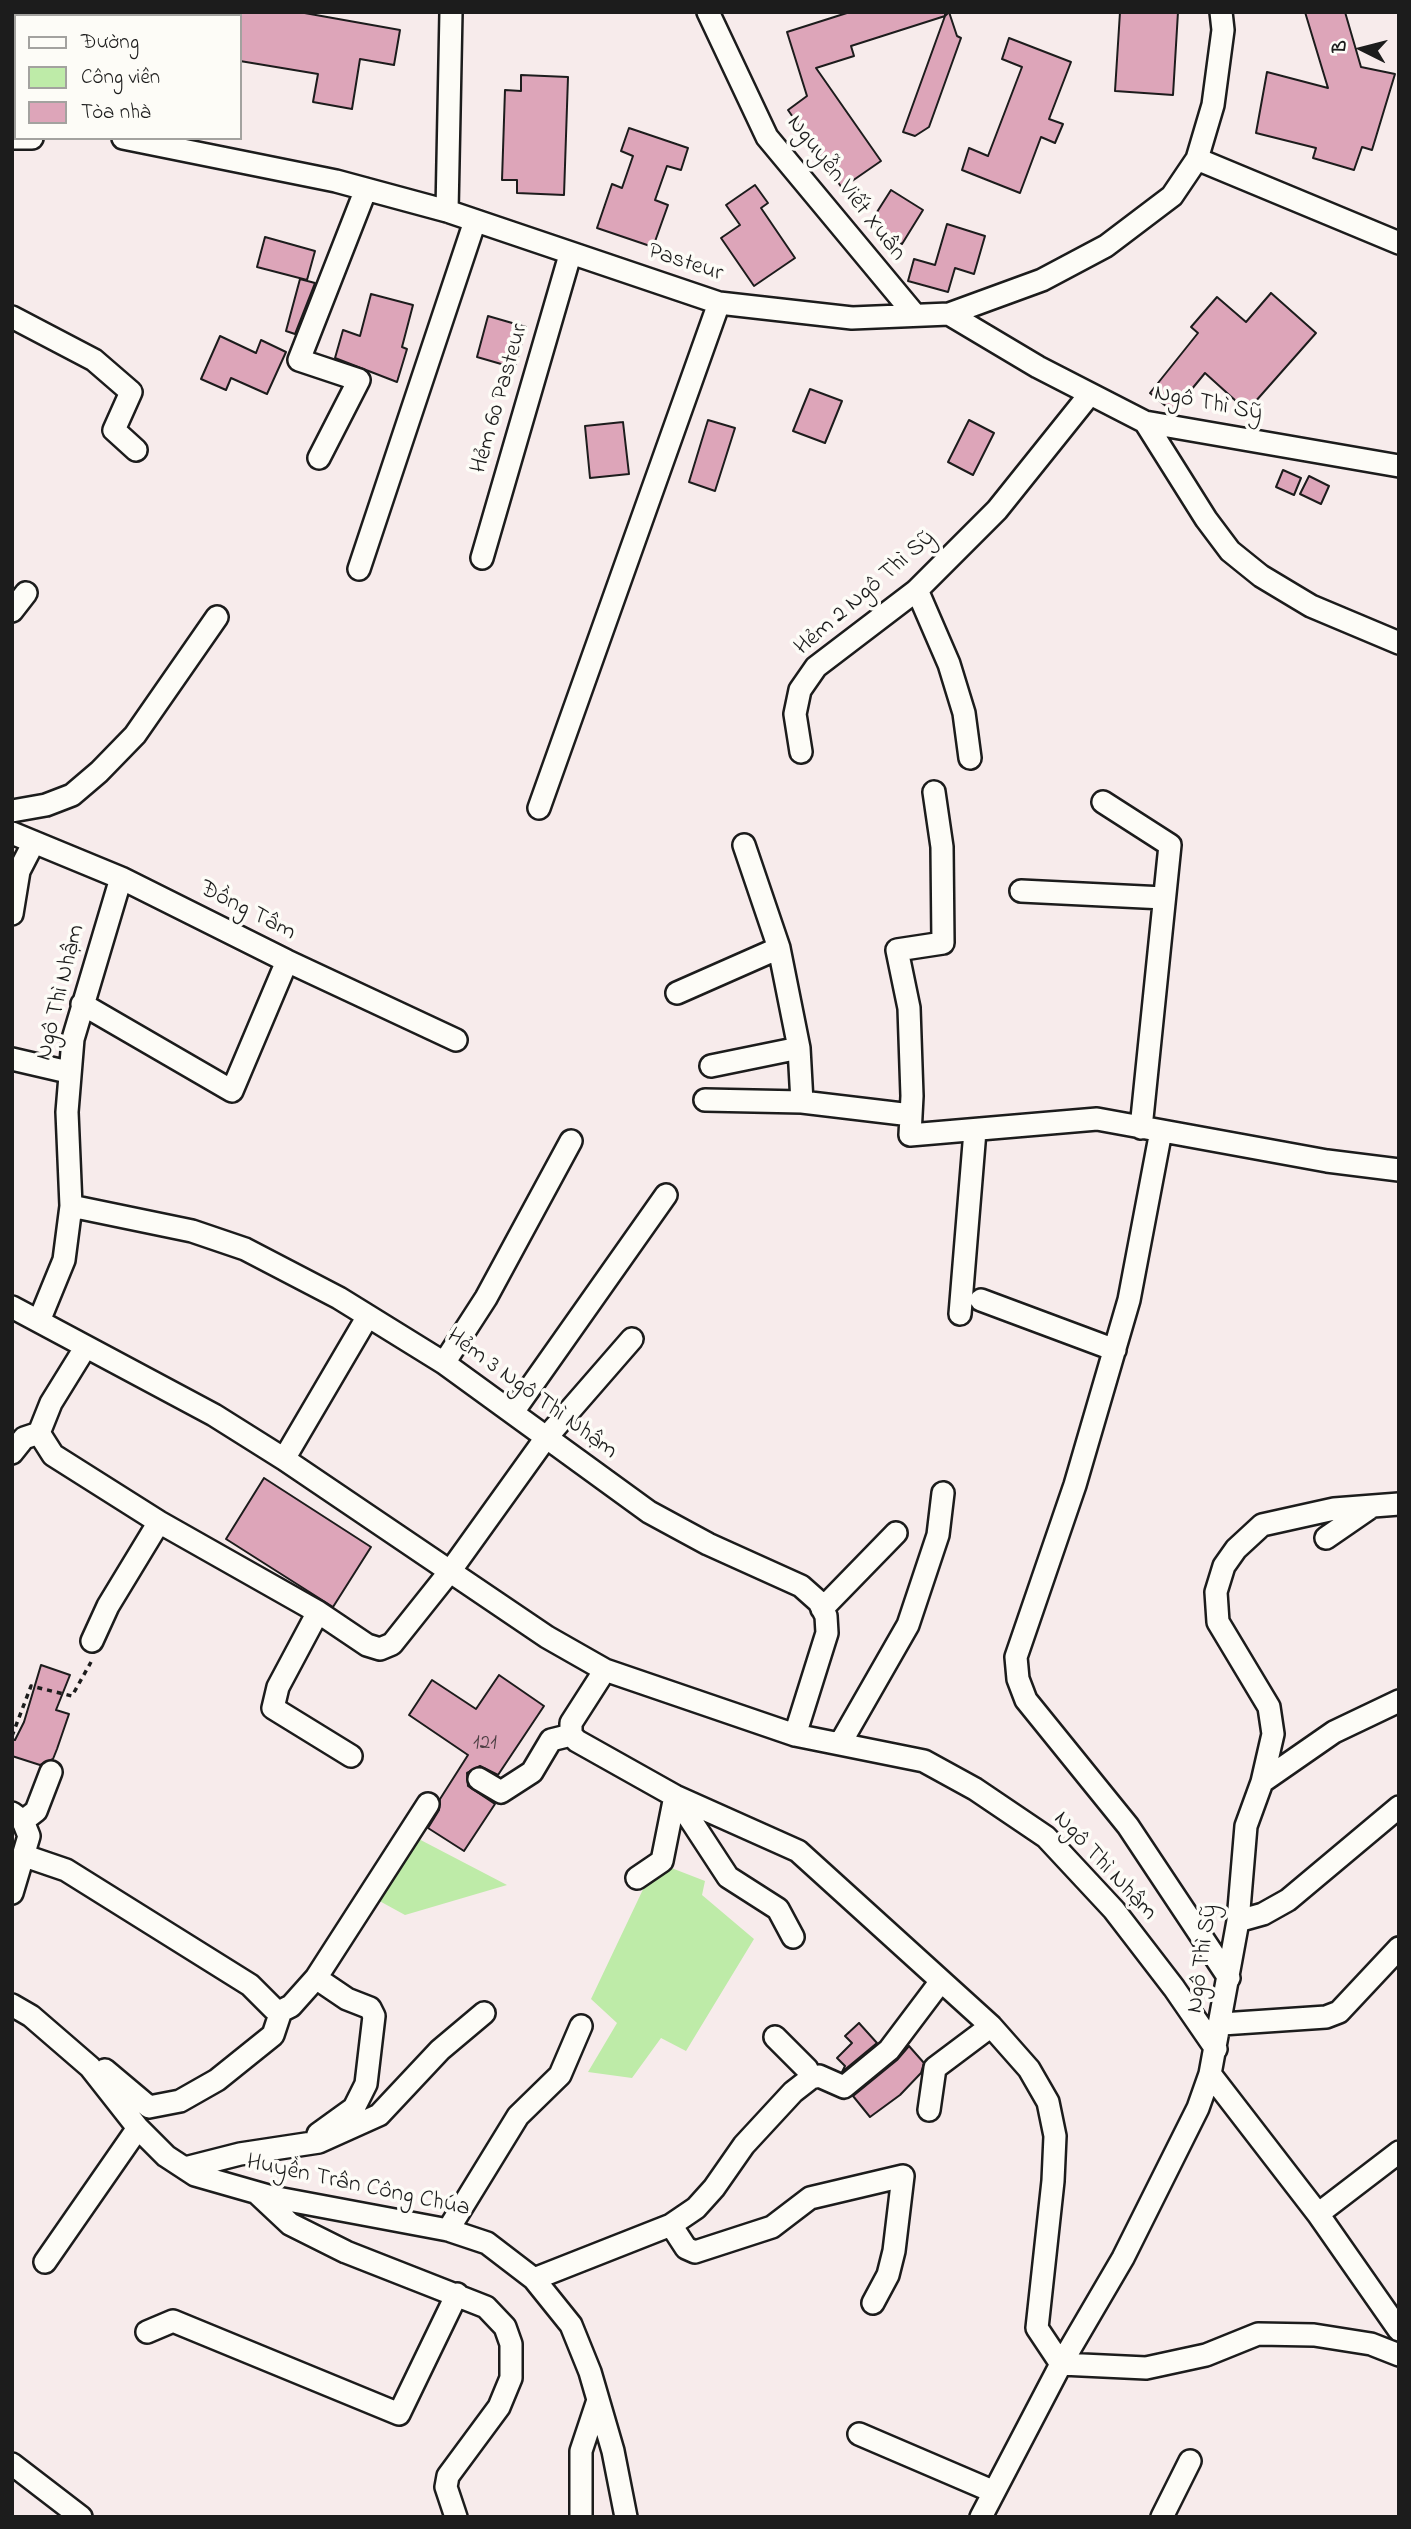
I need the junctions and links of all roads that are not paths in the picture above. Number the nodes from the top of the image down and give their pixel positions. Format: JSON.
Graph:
{"nodes":[{"id":1,"x":451,"y":12,"type":"edge"},
{"id":2,"x":708,"y":12,"type":"edge"},
{"id":3,"x":1221,"y":12,"type":"edge"},
{"id":4,"x":133,"y":140,"type":"edge"},
{"id":5,"x":1197,"y":159,"type":"junction"},
{"id":6,"x":366,"y":188,"type":"junction"},
{"id":7,"x":447,"y":211,"type":"junction"},
{"id":8,"x":475,"y":220,"type":"junction"},
{"id":9,"x":1399,"y":243,"type":"edge"},
{"id":10,"x":570,"y":255,"type":"junction"},
{"id":11,"x":719,"y":303,"type":"junction"},
{"id":12,"x":949,"y":314,"type":"junction"},
{"id":13,"x":915,"y":316,"type":"junction"},
{"id":14,"x":12,"y":317,"type":"edge"},
{"id":15,"x":1090,"y":394,"type":"junction"},
{"id":16,"x":1145,"y":422,"type":"junction"},
{"id":17,"x":136,"y":450,"type":"dead end"},
{"id":18,"x":319,"y":458,"type":"dead end"},
{"id":19,"x":1399,"y":466,"type":"edge"},
{"id":20,"x":482,"y":558,"type":"dead end"},
{"id":21,"x":359,"y":569,"type":"dead end"},
{"id":22,"x":917,"y":590,"type":"junction"},
{"id":23,"x":26,"y":593,"type":"dead end"},
{"id":24,"x":12,"y":611,"type":"edge"},
{"id":25,"x":217,"y":617,"type":"dead end"},
{"id":26,"x":1399,"y":643,"type":"edge"},
{"id":27,"x":801,"y":752,"type":"dead end"},
{"id":28,"x":970,"y":758,"type":"dead end"},
{"id":29,"x":934,"y":792,"type":"dead end"},
{"id":30,"x":1103,"y":802,"type":"dead end"},
{"id":31,"x":539,"y":808,"type":"dead end"},
{"id":32,"x":12,"y":811,"type":"edge"},
{"id":33,"x":12,"y":833,"type":"edge"},
{"id":34,"x":34,"y":842,"type":"junction"},
{"id":35,"x":744,"y":845,"type":"dead end"},
{"id":36,"x":121,"y":878,"type":"junction"},
{"id":37,"x":1021,"y":891,"type":"dead end"},
{"id":38,"x":1164,"y":898,"type":"junction"},
{"id":39,"x":12,"y":915,"type":"edge"},
{"id":40,"x":779,"y":948,"type":"junction"},
{"id":41,"x":287,"y":961,"type":"junction"},
{"id":42,"x":677,"y":993,"type":"dead end"},
{"id":43,"x":82,"y":1004,"type":"junction"},
{"id":44,"x":456,"y":1040,"type":"dead end"},
{"id":45,"x":799,"y":1048,"type":"junction"},
{"id":46,"x":12,"y":1059,"type":"edge"},
{"id":47,"x":711,"y":1066,"type":"dead end"},
{"id":48,"x":68,"y":1072,"type":"junction"},
{"id":49,"x":705,"y":1100,"type":"dead end"},
{"id":50,"x":802,"y":1102,"type":"junction"},
{"id":51,"x":911,"y":1115,"type":"junction"},
{"id":52,"x":1151,"y":1130,"type":"junction"},
{"id":53,"x":975,"y":1131,"type":"junction"},
{"id":54,"x":571,"y":1141,"type":"dead end"},
{"id":55,"x":1399,"y":1170,"type":"edge"},
{"id":56,"x":666,"y":1195,"type":"dead end"},
{"id":57,"x":71,"y":1206,"type":"junction"},
{"id":58,"x":981,"y":1300,"type":"dead end"},
{"id":59,"x":12,"y":1307,"type":"edge"},
{"id":60,"x":960,"y":1314,"type":"dead end"},
{"id":61,"x":368,"y":1316,"type":"junction"},
{"id":62,"x":38,"y":1321,"type":"junction"},
{"id":63,"x":632,"y":1339,"type":"dead end"},
{"id":64,"x":85,"y":1348,"type":"junction"},
{"id":65,"x":1115,"y":1350,"type":"junction"},
{"id":66,"x":444,"y":1363,"type":"junction"},
{"id":67,"x":513,"y":1412,"type":"junction"},
{"id":68,"x":39,"y":1433,"type":"junction"},
{"id":69,"x":545,"y":1439,"type":"junction"},
{"id":70,"x":12,"y":1453,"type":"edge"},
{"id":71,"x":284,"y":1459,"type":"junction"},
{"id":72,"x":943,"y":1493,"type":"dead end"},
{"id":73,"x":1399,"y":1504,"type":"edge"},
{"id":74,"x":1373,"y":1506,"type":"junction"},
{"id":75,"x":159,"y":1522,"type":"junction"},
{"id":76,"x":896,"y":1533,"type":"dead end"},
{"id":77,"x":1326,"y":1538,"type":"dead end"},
{"id":78,"x":451,"y":1570,"type":"junction"},
{"id":79,"x":822,"y":1609,"type":"junction"},
{"id":80,"x":318,"y":1612,"type":"junction"},
{"id":81,"x":92,"y":1641,"type":"dead end"},
{"id":82,"x":605,"y":1670,"type":"junction"},
{"id":83,"x":1399,"y":1701,"type":"edge"},
{"id":84,"x":571,"y":1735,"type":"junction"},
{"id":85,"x":795,"y":1735,"type":"junction"},
{"id":86,"x":841,"y":1742,"type":"junction"},
{"id":87,"x":351,"y":1756,"type":"dead end"},
{"id":88,"x":51,"y":1772,"type":"dead end"},
{"id":89,"x":480,"y":1779,"type":"dead end"},
{"id":90,"x":1262,"y":1782,"type":"junction"},
{"id":91,"x":675,"y":1796,"type":"junction"},
{"id":92,"x":428,"y":1804,"type":"dead end"},
{"id":93,"x":1399,"y":1807,"type":"edge"},
{"id":94,"x":18,"y":1817,"type":"edge"},
{"id":95,"x":25,"y":1856,"type":"junction"},
{"id":96,"x":637,"y":1878,"type":"dead end"},
{"id":97,"x":12,"y":1893,"type":"edge"},
{"id":98,"x":1238,"y":1921,"type":"junction"},
{"id":99,"x":793,"y":1937,"type":"dead end"},
{"id":100,"x":1399,"y":1948,"type":"edge"},
{"id":101,"x":316,"y":1978,"type":"junction"},
{"id":102,"x":1228,"y":1978,"type":"junction"},
{"id":103,"x":941,"y":1981,"type":"junction"},
{"id":104,"x":12,"y":2005,"type":"edge"},
{"id":105,"x":281,"y":2011,"type":"junction"},
{"id":106,"x":484,"y":2013,"type":"dead end"},
{"id":107,"x":1222,"y":2024,"type":"junction"},
{"id":108,"x":581,"y":2026,"type":"dead end"},
{"id":109,"x":991,"y":2026,"type":"junction"},
{"id":110,"x":775,"y":2037,"type":"dead end"},
{"id":111,"x":1216,"y":2049,"type":"junction"},
{"id":112,"x":90,"y":2067,"type":"junction"},
{"id":113,"x":1210,"y":2074,"type":"junction"},
{"id":114,"x":811,"y":2078,"type":"junction"},
{"id":115,"x":929,"y":2110,"type":"dead end"},
{"id":116,"x":138,"y":2128,"type":"junction"},
{"id":117,"x":298,"y":2146,"type":"junction"},
{"id":118,"x":1399,"y":2152,"type":"edge"},
{"id":119,"x":185,"y":2168,"type":"junction"},
{"id":120,"x":256,"y":2193,"type":"junction"},
{"id":121,"x":1318,"y":2214,"type":"junction"},
{"id":122,"x":671,"y":2225,"type":"junction"},
{"id":123,"x":448,"y":2230,"type":"junction"},
{"id":124,"x":44,"y":2262,"type":"dead end"},
{"id":125,"x":534,"y":2279,"type":"junction"},
{"id":126,"x":457,"y":2294,"type":"junction"},
{"id":127,"x":873,"y":2302,"type":"dead end"},
{"id":128,"x":1399,"y":2330,"type":"edge"},
{"id":129,"x":147,"y":2332,"type":"dead end"},
{"id":130,"x":1399,"y":2355,"type":"edge"},
{"id":131,"x":1061,"y":2364,"type":"junction"},
{"id":132,"x":598,"y":2400,"type":"junction"},
{"id":133,"x":859,"y":2434,"type":"dead end"},
{"id":134,"x":1190,"y":2462,"type":"dead end"},
{"id":135,"x":12,"y":2464,"type":"edge"},
{"id":136,"x":992,"y":2491,"type":"junction"},
{"id":137,"x":81,"y":2517,"type":"edge"},
{"id":138,"x":456,"y":2517,"type":"edge"},
{"id":139,"x":581,"y":2517,"type":"edge"},
{"id":140,"x":626,"y":2517,"type":"edge"},
{"id":141,"x":981,"y":2517,"type":"edge"},
{"id":142,"x":1162,"y":2517,"type":"edge"}],
"edges":[{"from":1,"to":7,"type":"street"},
{"from":2,"to":13,"type":"street","name":"Nguyễn Viết Xuân"},
{"from":3,"to":5,"type":"street","name":"Pasteur"},
{"from":4,"to":6,"type":"street","name":"Pasteur"},
{"from":5,"to":9,"type":"street"},
{"from":5,"to":12,"type":"street","name":"Pasteur"},
{"from":6,"to":7,"type":"street","name":"Pasteur"},
{"from":6,"to":18,"type":"street"},
{"from":7,"to":8,"type":"street","name":"Pasteur"},
{"from":8,"to":10,"type":"street","name":"Pasteur"},
{"from":8,"to":21,"type":"street"},
{"from":10,"to":11,"type":"street","name":"Pasteur"},
{"from":10,"to":20,"type":"street","name":"Hẻm 60 Pasteur"},
{"from":11,"to":13,"type":"street","name":"Pasteur"},
{"from":11,"to":31,"type":"street"},
{"from":12,"to":13,"type":"street","name":"Pasteur"},
{"from":12,"to":15,"type":"street","name":"Ngô Thì Sỹ"},
{"from":14,"to":17,"type":"street"},
{"from":15,"to":16,"type":"street","name":"Ngô Thì Sỹ"},
{"from":15,"to":22,"type":"street","name":"Hẻm 2 Ngô Thì Sỹ"},
{"from":16,"to":19,"type":"street","name":"Ngô Thì Sỹ"},
{"from":16,"to":26,"type":"street"},
{"from":22,"to":27,"type":"street","name":"Hẻm 2 Ngô Thì Sỹ"},
{"from":22,"to":28,"type":"street"},
{"from":23,"to":24,"type":"street"},
{"from":25,"to":32,"type":"street"},
{"from":29,"to":51,"type":"street"},
{"from":30,"to":38,"type":"street"},
{"from":33,"to":34,"type":"street","name":"Đồng Tâm"},
{"from":34,"to":36,"type":"street","name":"Đồng Tâm"},
{"from":34,"to":39,"type":"street"},
{"from":35,"to":40,"type":"street"},
{"from":36,"to":41,"type":"street","name":"Đồng Tâm"},
{"from":36,"to":43,"type":"street","name":"Ngô Thì Nhậm"},
{"from":37,"to":38,"type":"street"},
{"from":38,"to":52,"type":"street"},
{"from":40,"to":42,"type":"street"},
{"from":40,"to":45,"type":"street"},
{"from":41,"to":43,"type":"street"},
{"from":41,"to":44,"type":"street","name":"Đồng Tâm"},
{"from":43,"to":48,"type":"street","name":"Ngô Thì Nhậm"},
{"from":45,"to":47,"type":"street"},
{"from":45,"to":50,"type":"street"},
{"from":46,"to":48,"type":"street"},
{"from":48,"to":57,"type":"street","name":"Ngô Thì Nhậm"},
{"from":49,"to":50,"type":"street"},
{"from":50,"to":51,"type":"street"},
{"from":51,"to":53,"type":"street"},
{"from":52,"to":53,"type":"street"},
{"from":52,"to":55,"type":"street"},
{"from":52,"to":65,"type":"street"},
{"from":53,"to":60,"type":"street"},
{"from":54,"to":66,"type":"street"},
{"from":56,"to":67,"type":"street"},
{"from":57,"to":61,"type":"street","name":"Hẻm 3 Ngô Thì Nhậm"},
{"from":57,"to":62,"type":"street","name":"Ngô Thì Nhậm"},
{"from":58,"to":65,"type":"street"},
{"from":59,"to":62,"type":"street","name":"Ngô Thì Nhậm"},
{"from":61,"to":66,"type":"street","name":"Hẻm 3 Ngô Thì Nhậm"},
{"from":61,"to":71,"type":"street"},
{"from":62,"to":64,"type":"street","name":"Ngô Thì Nhậm"},
{"from":63,"to":69,"type":"street"},
{"from":64,"to":68,"type":"street"},
{"from":64,"to":71,"type":"street","name":"Ngô Thì Nhậm"},
{"from":65,"to":102,"type":"street"},
{"from":66,"to":67,"type":"street","name":"Hẻm 3 Ngô Thì Nhậm"},
{"from":67,"to":69,"type":"street","name":"Hẻm 3 Ngô Thì Nhậm"},
{"from":68,"to":70,"type":"street"},
{"from":68,"to":75,"type":"street"},
{"from":69,"to":78,"type":"street"},
{"from":69,"to":79,"type":"street","name":"Hẻm 3 Ngô Thì Nhậm"},
{"from":71,"to":78,"type":"street","name":"Ngô Thì Nhậm"},
{"from":72,"to":86,"type":"street"},
{"from":73,"to":74,"type":"street","name":"Ngô Thì Sỹ"},
{"from":74,"to":77,"type":"street"},
{"from":74,"to":90,"type":"street","name":"Ngô Thì Sỹ"},
{"from":75,"to":80,"type":"street"},
{"from":75,"to":81,"type":"street"},
{"from":76,"to":79,"type":"street"},
{"from":78,"to":80,"type":"street"},
{"from":78,"to":82,"type":"street","name":"Ngô Thì Nhậm"},
{"from":79,"to":85,"type":"street"},
{"from":80,"to":87,"type":"street"},
{"from":82,"to":84,"type":"street"},
{"from":82,"to":85,"type":"street","name":"Ngô Thì Nhậm"},
{"from":83,"to":90,"type":"street"},
{"from":84,"to":89,"type":"street"},
{"from":84,"to":91,"type":"street"},
{"from":85,"to":86,"type":"street","name":"Ngô Thì Nhậm"},
{"from":86,"to":111,"type":"street","name":"Ngô Thì Nhậm"},
{"from":88,"to":94,"type":"street"},
{"from":90,"to":98,"type":"street","name":"Ngô Thì Sỹ"},
{"from":91,"to":96,"type":"street"},
{"from":91,"to":99,"type":"street"},
{"from":91,"to":103,"type":"street"},
{"from":92,"to":101,"type":"street"},
{"from":93,"to":98,"type":"street"},
{"from":94,"to":95,"type":"street"},
{"from":95,"to":97,"type":"street"},
{"from":95,"to":105,"type":"street"},
{"from":98,"to":102,"type":"street","name":"Ngô Thì Sỹ"},
{"from":100,"to":107,"type":"street"},
{"from":101,"to":105,"type":"street"},
{"from":101,"to":117,"type":"street"},
{"from":102,"to":107,"type":"street","name":"Ngô Thì Sỹ"},
{"from":103,"to":109,"type":"street"},
{"from":103,"to":114,"type":"street"},
{"from":104,"to":112,"type":"street","name":"Huyền Trân Công Chúa"},
{"from":105,"to":112,"type":"street"},
{"from":106,"to":117,"type":"street"},
{"from":107,"to":111,"type":"street","name":"Ngô Thì Sỹ"},
{"from":108,"to":123,"type":"street"},
{"from":109,"to":115,"type":"street"},
{"from":109,"to":131,"type":"street"},
{"from":110,"to":114,"type":"street"},
{"from":111,"to":113,"type":"street","name":"Ngô Thì Sỹ"},
{"from":112,"to":116,"type":"street","name":"Huyền Trân Công Chúa"},
{"from":113,"to":121,"type":"street"},
{"from":113,"to":131,"type":"street","name":"Ngô Thì Sỹ"},
{"from":114,"to":122,"type":"street"},
{"from":116,"to":119,"type":"street","name":"Huyền Trân Công Chúa"},
{"from":116,"to":124,"type":"street"},
{"from":117,"to":119,"type":"street"},
{"from":118,"to":121,"type":"street"},
{"from":119,"to":120,"type":"street","name":"Huyền Trân Công Chúa"},
{"from":120,"to":123,"type":"street","name":"Huyền Trân Công Chúa"},
{"from":120,"to":126,"type":"street"},
{"from":121,"to":128,"type":"street"},
{"from":122,"to":125,"type":"street"},
{"from":122,"to":127,"type":"street"},
{"from":123,"to":125,"type":"street","name":"Huyền Trân Công Chúa"},
{"from":125,"to":132,"type":"street","name":"Huyền Trân Công Chúa"},
{"from":126,"to":129,"type":"street"},
{"from":126,"to":138,"type":"street"},
{"from":130,"to":131,"type":"street"},
{"from":131,"to":136,"type":"street","name":"Ngô Thì Sỹ"},
{"from":132,"to":139,"type":"street"},
{"from":132,"to":140,"type":"street","name":"Huyền Trân Công Chúa"},
{"from":133,"to":136,"type":"street"},
{"from":134,"to":142,"type":"street"},
{"from":135,"to":137,"type":"street"},
{"from":136,"to":141,"type":"street","name":"Ngô Thì Sỹ"}]}
